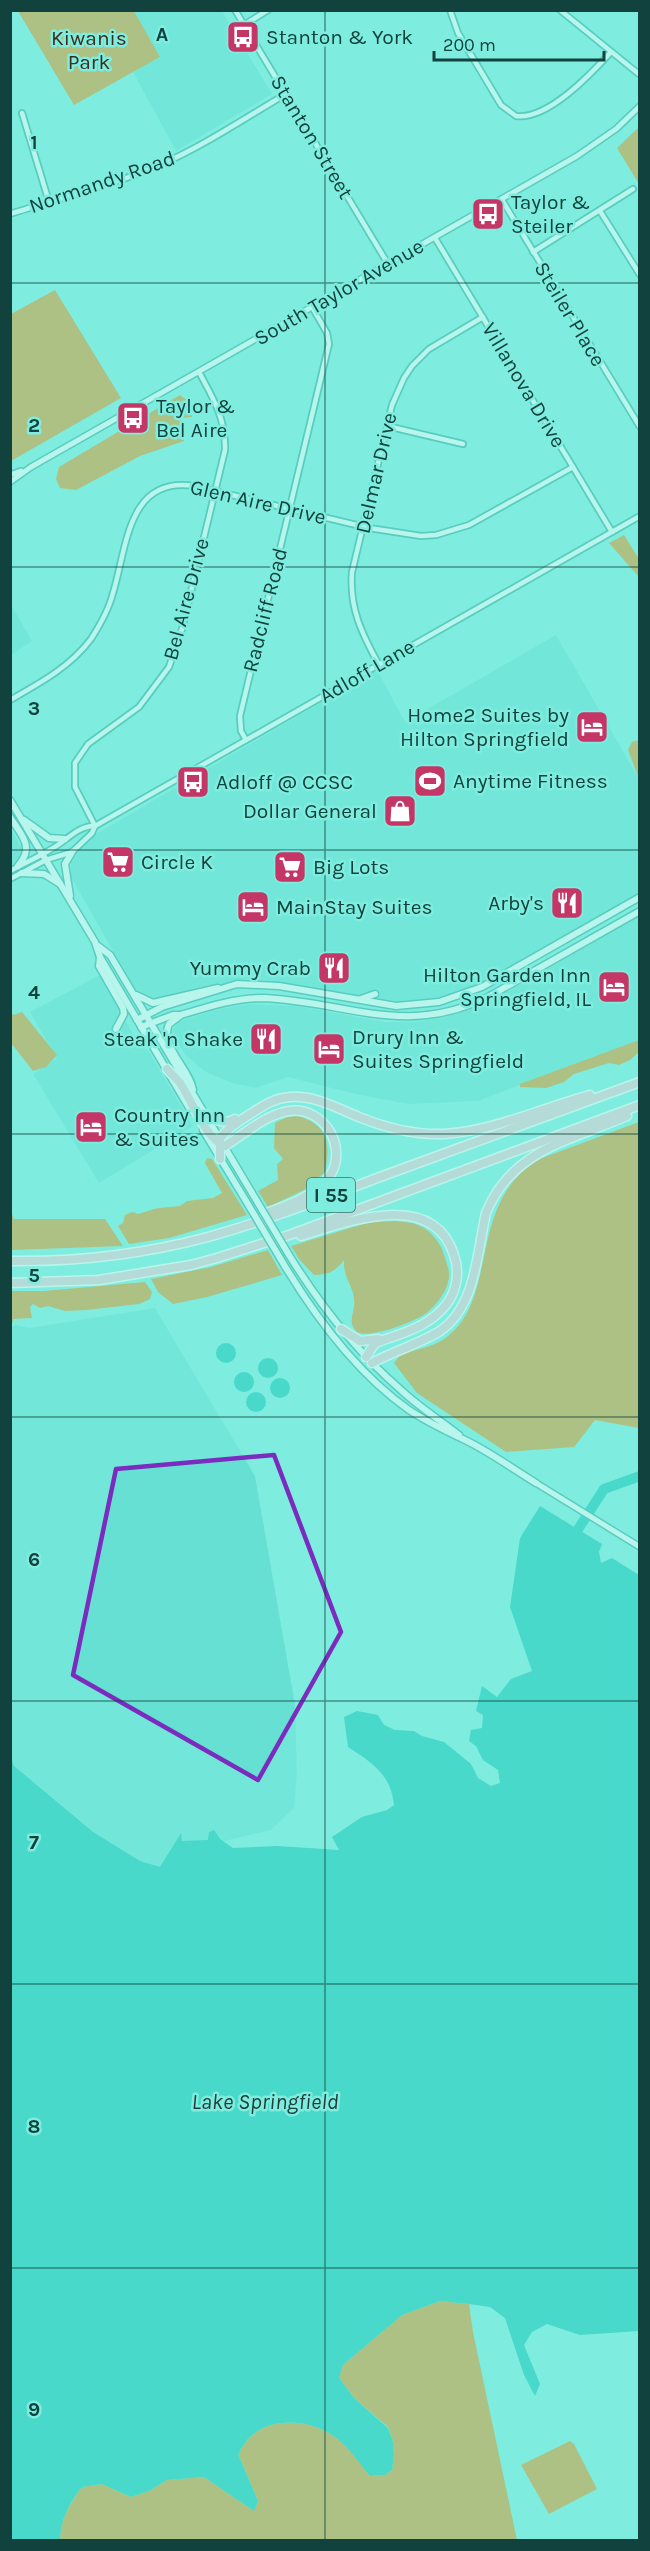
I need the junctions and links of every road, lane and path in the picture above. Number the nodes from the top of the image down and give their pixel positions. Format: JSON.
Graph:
{"nodes":[{"id":1,"x":235,"y":10,"type":"edge"},
{"id":2,"x":268,"y":10,"type":"edge"},
{"id":3,"x":450,"y":10,"type":"edge"},
{"id":4,"x":560,"y":10,"type":"edge"},
{"id":5,"x":244,"y":25,"type":"junction"},
{"id":6,"x":611,"y":52,"type":"junction"},
{"id":7,"x":639,"y":75,"type":"edge"},
{"id":8,"x":286,"y":94,"type":"junction"},
{"id":9,"x":639,"y":106,"type":"edge"},
{"id":10,"x":22,"y":113,"type":"dead end"},
{"id":11,"x":633,"y":189,"type":"dead end"},
{"id":12,"x":502,"y":200,"type":"junction"},
{"id":13,"x":49,"y":202,"type":"junction"},
{"id":14,"x":600,"y":211,"type":"junction"},
{"id":15,"x":10,"y":214,"type":"edge"},
{"id":16,"x":435,"y":238,"type":"junction"},
{"id":17,"x":533,"y":252,"type":"junction"},
{"id":18,"x":388,"y":264,"type":"junction"},
{"id":19,"x":639,"y":276,"type":"edge"},
{"id":20,"x":312,"y":307,"type":"junction"},
{"id":21,"x":483,"y":317,"type":"junction"},
{"id":22,"x":199,"y":372,"type":"junction"},
{"id":23,"x":387,"y":426,"type":"junction"},
{"id":24,"x":639,"y":427,"type":"edge"},
{"id":25,"x":463,"y":444,"type":"dead end"},
{"id":26,"x":31,"y":467,"type":"junction"},
{"id":27,"x":573,"y":467,"type":"junction"},
{"id":28,"x":10,"y":475,"type":"edge"},
{"id":29,"x":10,"y":482,"type":"edge"},
{"id":30,"x":215,"y":491,"type":"junction"},
{"id":31,"x":290,"y":509,"type":"junction"},
{"id":32,"x":639,"y":516,"type":"edge"},
{"id":33,"x":363,"y":527,"type":"junction"},
{"id":34,"x":612,"y":532,"type":"junction"},
{"id":35,"x":379,"y":665,"type":"junction"},
{"id":36,"x":10,"y":700,"type":"edge"},
{"id":37,"x":246,"y":741,"type":"junction"},
{"id":38,"x":10,"y":800,"type":"edge"},
{"id":39,"x":19,"y":815,"type":"junction"},
{"id":40,"x":10,"y":817,"type":"edge"},
{"id":41,"x":95,"y":826,"type":"junction"},
{"id":42,"x":65,"y":839,"type":"junction"},
{"id":43,"x":72,"y":852,"type":"junction"},
{"id":44,"x":44,"y":857,"type":"junction"},
{"id":45,"x":18,"y":866,"type":"junction"},
{"id":46,"x":10,"y":871,"type":"edge"},
{"id":47,"x":22,"y":873,"type":"junction"},
{"id":48,"x":10,"y":879,"type":"edge"},
{"id":49,"x":61,"y":885,"type":"junction"},
{"id":50,"x":639,"y":897,"type":"edge"},
{"id":51,"x":70,"y":899,"type":"junction"},
{"id":52,"x":639,"y":911,"type":"edge"},
{"id":53,"x":98,"y":946,"type":"junction"},
{"id":54,"x":100,"y":957,"type":"junction"},
{"id":55,"x":225,"y":987,"type":"junction"},
{"id":56,"x":132,"y":991,"type":"junction"},
{"id":57,"x":375,"y":994,"type":"dead end"},
{"id":58,"x":356,"y":999,"type":"junction"},
{"id":59,"x":181,"y":1015,"type":"junction"},
{"id":60,"x":149,"y":1019,"type":"junction"},
{"id":61,"x":137,"y":1020,"type":"junction"},
{"id":62,"x":141,"y":1027,"type":"junction"},
{"id":63,"x":116,"y":1029,"type":"dead end"},
{"id":64,"x":166,"y":1069,"type":"junction"},
{"id":65,"x":639,"y":1081,"type":"edge"},
{"id":66,"x":193,"y":1094,"type":"junction"},
{"id":67,"x":319,"y":1100,"type":"junction"},
{"id":68,"x":639,"y":1108,"type":"edge"},
{"id":69,"x":206,"y":1114,"type":"junction"},
{"id":70,"x":221,"y":1143,"type":"junction"},
{"id":71,"x":220,"y":1159,"type":"junction"},
{"id":72,"x":174,"y":1245,"type":"junction"},
{"id":73,"x":217,"y":1258,"type":"junction"},
{"id":74,"x":10,"y":1261,"type":"edge"},
{"id":75,"x":10,"y":1283,"type":"edge"},
{"id":76,"x":424,"y":1323,"type":"junction"},
{"id":77,"x":341,"y":1329,"type":"junction"},
{"id":78,"x":369,"y":1360,"type":"junction"},
{"id":79,"x":361,"y":1366,"type":"junction"},
{"id":80,"x":467,"y":1441,"type":"junction"},
{"id":81,"x":536,"y":1483,"type":"joint"},
{"id":82,"x":639,"y":1546,"type":"edge"}],
"edges":[{"from":1,"to":5,"type":"street","name":"Stanton Street"},
{"from":2,"to":5,"type":"street"},
{"from":3,"to":6,"type":"street"},
{"from":4,"to":6,"type":"street"},
{"from":5,"to":8,"type":"street","name":"Stanton Street"},
{"from":6,"to":7,"type":"street"},
{"from":8,"to":13,"type":"street","name":"Normandy Road"},
{"from":8,"to":18,"type":"street","name":"Stanton Street"},
{"from":9,"to":12,"type":"street","name":"South Taylor Avenue"},
{"from":10,"to":13,"type":"street"},
{"from":11,"to":14,"type":"street"},
{"from":12,"to":16,"type":"street","name":"South Taylor Avenue"},
{"from":12,"to":17,"type":"street","name":"Steiler Place"},
{"from":13,"to":15,"type":"street","name":"Normandy Road"},
{"from":14,"to":17,"type":"street"},
{"from":14,"to":19,"type":"street"},
{"from":16,"to":18,"type":"street","name":"South Taylor Avenue"},
{"from":16,"to":21,"type":"street","name":"Villanova Drive"},
{"from":17,"to":24,"type":"street","name":"Steiler Place"},
{"from":18,"to":20,"type":"street","name":"South Taylor Avenue"},
{"from":20,"to":22,"type":"street","name":"South Taylor Avenue"},
{"from":20,"to":31,"type":"street","name":"Radcliff Road"},
{"from":21,"to":23,"type":"street","name":"Delmar Drive"},
{"from":21,"to":27,"type":"street","name":"Villanova Drive"},
{"from":22,"to":26,"type":"street","name":"South Taylor Avenue"},
{"from":22,"to":30,"type":"street","name":"Bel Aire Drive"},
{"from":23,"to":25,"type":"street"},
{"from":23,"to":33,"type":"street","name":"Delmar Drive"},
{"from":26,"to":28,"type":"street","name":"South Taylor Avenue"},
{"from":26,"to":29,"type":"street","name":"South Taylor Avenue"},
{"from":27,"to":33,"type":"street","name":"Glen Aire Drive"},
{"from":27,"to":34,"type":"street","name":"Villanova Drive"},
{"from":30,"to":31,"type":"street","name":"Glen Aire Drive"},
{"from":30,"to":36,"type":"street","name":"Glen Aire Drive"},
{"from":30,"to":41,"type":"street","name":"Bel Aire Drive"},
{"from":31,"to":33,"type":"street","name":"Glen Aire Drive"},
{"from":31,"to":37,"type":"street","name":"Radcliff Road"},
{"from":32,"to":34,"type":"street","name":"Adloff Lane"},
{"from":33,"to":35,"type":"street","name":"Delmar Drive"},
{"from":34,"to":35,"type":"street","name":"Adloff Lane"},
{"from":35,"to":37,"type":"street","name":"Adloff Lane"},
{"from":37,"to":41,"type":"street","name":"Adloff Lane"},
{"from":38,"to":39,"type":"main road"},
{"from":39,"to":42,"type":"main road"},
{"from":39,"to":44,"type":"main road"},
{"from":40,"to":45,"type":"main road"},
{"from":41,"to":42,"type":"street","name":"Adloff Lane"},
{"from":41,"to":43,"type":"street","name":"Adloff Lane"},
{"from":42,"to":44,"type":"street","name":"Adloff Lane"},
{"from":43,"to":44,"type":"street","name":"Adloff Lane"},
{"from":43,"to":51,"type":"main road"},
{"from":44,"to":45,"type":"street","name":"Adloff Lane"},
{"from":44,"to":47,"type":"street","name":"Adloff Lane"},
{"from":44,"to":49,"type":"main road"},
{"from":45,"to":46,"type":"street","name":"Adloff Lane"},
{"from":47,"to":48,"type":"street","name":"Adloff Lane"},
{"from":47,"to":49,"type":"main road"},
{"from":49,"to":51,"type":"main road"},
{"from":50,"to":58,"type":"main road"},
{"from":51,"to":53,"type":"main road"},
{"from":52,"to":59,"type":"main road"},
{"from":53,"to":54,"type":"main road"},
{"from":53,"to":56,"type":"main road"},
{"from":54,"to":61,"type":"main road"},
{"from":54,"to":63,"type":"main road"},
{"from":55,"to":56,"type":"main road"},
{"from":55,"to":58,"type":"main road"},
{"from":55,"to":60,"type":"main road"},
{"from":56,"to":60,"type":"main road"},
{"from":57,"to":58,"type":"main road"},
{"from":59,"to":60,"type":"main road"},
{"from":59,"to":66,"type":"main road"},
{"from":60,"to":61,"type":"main road"},
{"from":60,"to":62,"type":"main road"},
{"from":60,"to":66,"type":"main road"},
{"from":61,"to":62,"type":"main road"},
{"from":62,"to":64,"type":"main road"},
{"from":64,"to":70,"type":"highway"},
{"from":64,"to":71,"type":"main road"},
{"from":65,"to":67,"type":"highway"},
{"from":65,"to":72,"type":"highway","number":"I 55"},
{"from":66,"to":69,"type":"main road"},
{"from":67,"to":69,"type":"highway"},
{"from":67,"to":70,"type":"highway"},
{"from":68,"to":73,"type":"highway","number":"I 55"},
{"from":68,"to":78,"type":"highway"},
{"from":69,"to":70,"type":"main road"},
{"from":70,"to":71,"type":"highway"},
{"from":70,"to":72,"type":"highway"},
{"from":70,"to":77,"type":"main road","bridge":true},
{"from":71,"to":79,"type":"main road","bridge":true},
{"from":72,"to":74,"type":"highway","number":"I 55"},
{"from":73,"to":75,"type":"highway","number":"I 55"},
{"from":73,"to":76,"type":"highway"},
{"from":76,"to":77,"type":"highway"},
{"from":76,"to":78,"type":"highway"},
{"from":77,"to":78,"type":"main road"},
{"from":78,"to":79,"type":"main road"},
{"from":78,"to":80,"type":"main road"},
{"from":79,"to":80,"type":"main road"},
{"from":80,"to":81,"type":"main road"},
{"from":81,"to":82,"type":"street"}]}
